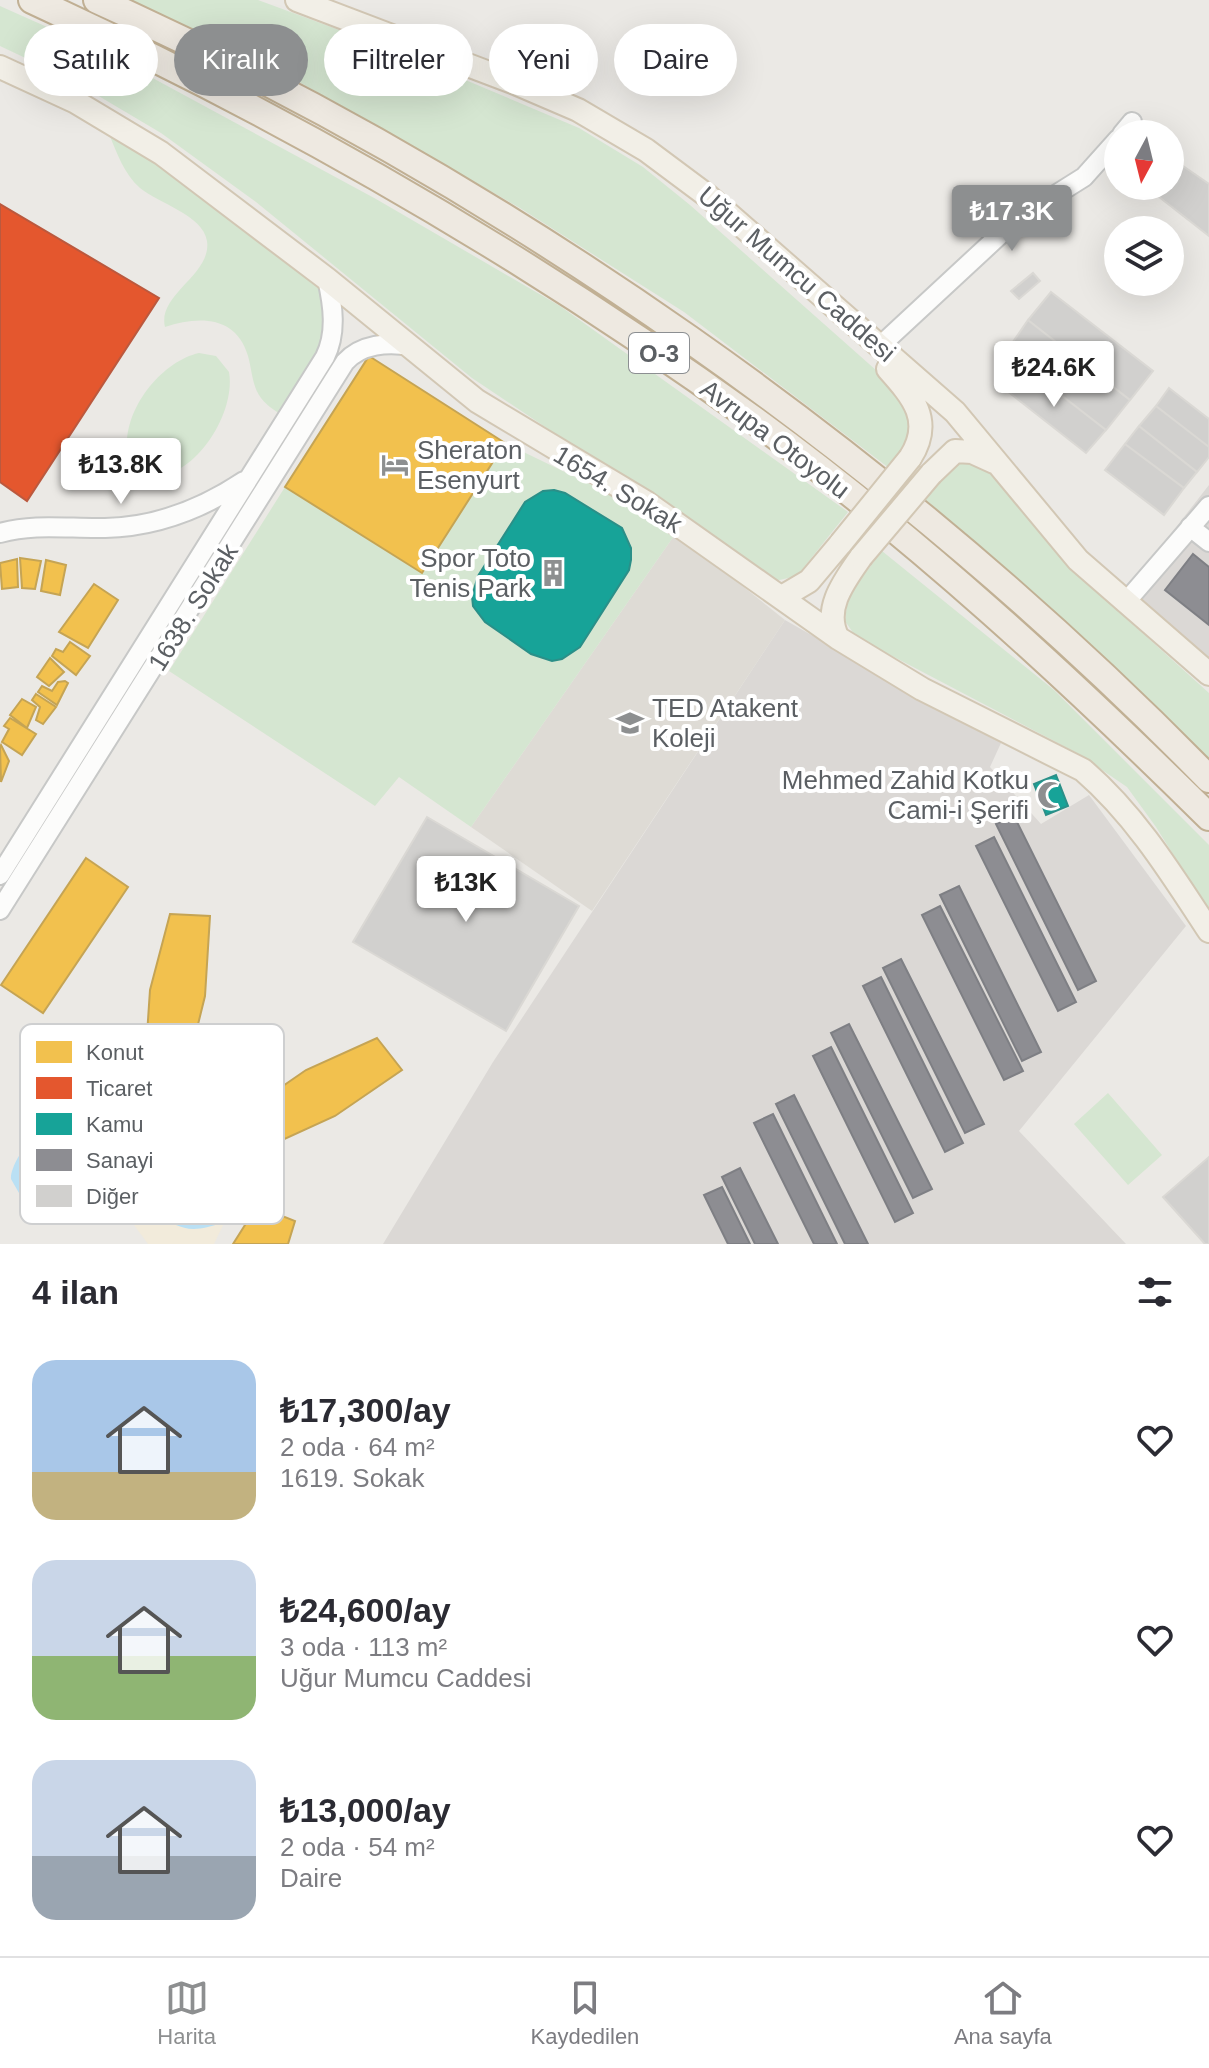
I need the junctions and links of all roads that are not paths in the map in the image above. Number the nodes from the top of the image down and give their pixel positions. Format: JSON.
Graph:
{"nodes":[{"id":1,"x":32,"y":0,"type":"edge"},
{"id":2,"x":97,"y":0,"type":"edge"},
{"id":3,"x":297,"y":0,"type":"edge"},
{"id":4,"x":0,"y":67,"type":"edge"},
{"id":5,"x":1104,"y":155,"type":"edge"},
{"id":6,"x":327,"y":279,"type":"junction"},
{"id":7,"x":833,"y":308,"type":"junction"},
{"id":8,"x":410,"y":346,"type":"junction"},
{"id":9,"x":880,"y":346,"type":"junction"},
{"id":10,"x":1002,"y":467,"type":"junction"},
{"id":11,"x":250,"y":478,"type":"junction"},
{"id":12,"x":1209,"y":506,"type":"edge"},
{"id":13,"x":1190,"y":527,"type":"junction"},
{"id":14,"x":0,"y":533,"type":"edge"},
{"id":15,"x":1209,"y":542,"type":"edge"},
{"id":16,"x":782,"y":597,"type":"junction"},
{"id":17,"x":1125,"y":603,"type":"junction"},
{"id":18,"x":838,"y":638,"type":"junction"},
{"id":19,"x":1209,"y":674,"type":"edge"},
{"id":20,"x":1209,"y":779,"type":"edge"},
{"id":21,"x":1209,"y":817,"type":"edge"},
{"id":22,"x":0,"y":875,"type":"edge"},
{"id":23,"x":0,"y":910,"type":"edge"},
{"id":24,"x":1209,"y":931,"type":"edge"}],
"edges":[{"from":1,"to":21,"type":"highway","name":"Avrupa Otoyolu","number":"O-3"},
{"from":2,"to":20,"type":"highway","name":"Avrupa Otoyolu","number":"O-3"},
{"from":3,"to":7,"type":"main road","name":"Uğur Mumcu Caddesi"},
{"from":4,"to":6,"type":"main road","name":"1654. Sokak"},
{"from":5,"to":9,"type":"street"},
{"from":6,"to":8,"type":"main road","name":"1654. Sokak"},
{"from":6,"to":11,"type":"street","name":"1638. Sokak"},
{"from":7,"to":9,"type":"main road","name":"Uğur Mumcu Caddesi"},
{"from":7,"to":16,"type":"main road","bridge":true},
{"from":8,"to":16,"type":"main road","name":"1654. Sokak"},
{"from":8,"to":23,"type":"street","name":"1638. Sokak"},
{"from":9,"to":10,"type":"main road","name":"Uğur Mumcu Caddesi"},
{"from":10,"to":17,"type":"main road","name":"Uğur Mumcu Caddesi"},
{"from":10,"to":18,"type":"main road","bridge":true},
{"from":11,"to":14,"type":"street"},
{"from":11,"to":22,"type":"street","name":"1638. Sokak"},
{"from":12,"to":13,"type":"street"},
{"from":13,"to":15,"type":"street"},
{"from":13,"to":17,"type":"street"},
{"from":16,"to":18,"type":"main road","name":"1654. Sokak"},
{"from":17,"to":19,"type":"main road","name":"Uğur Mumcu Caddesi"},
{"from":18,"to":24,"type":"main road","name":"1654. Sokak"}]}
